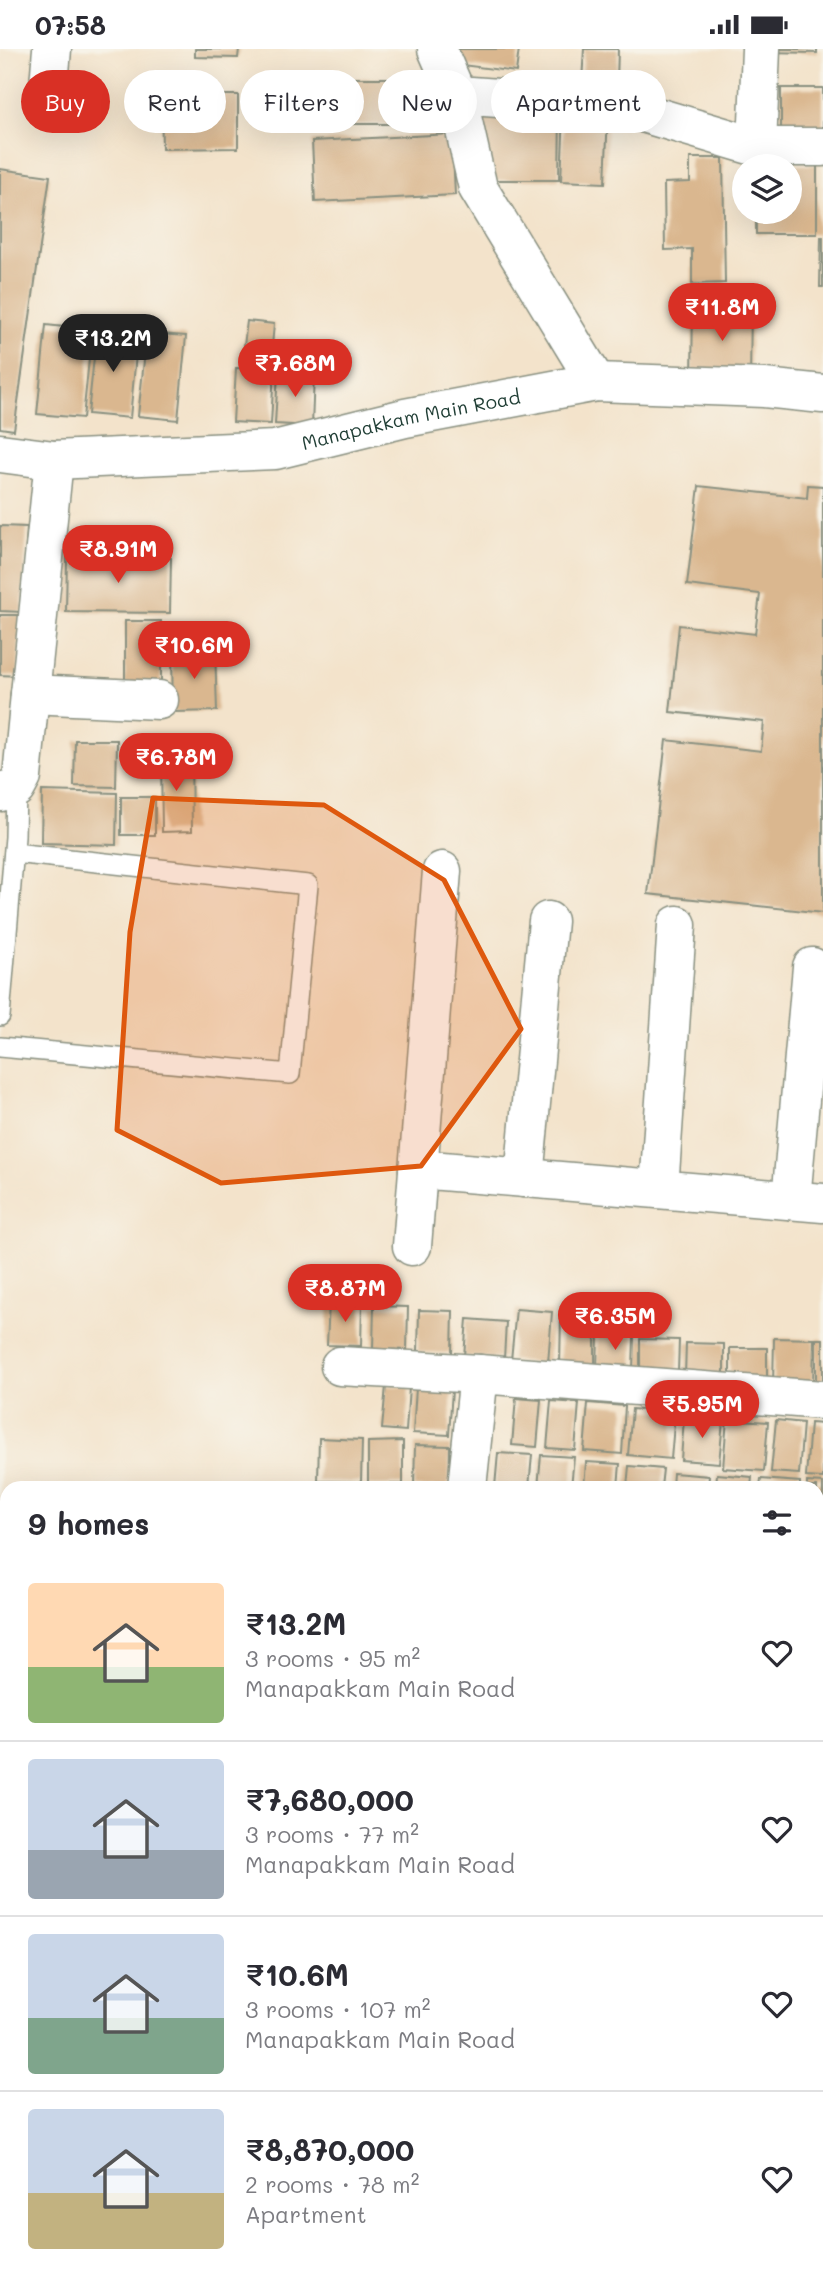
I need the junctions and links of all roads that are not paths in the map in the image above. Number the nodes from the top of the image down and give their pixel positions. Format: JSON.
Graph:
{"nodes":[{"id":1,"x":52,"y":49,"type":"edge"},
{"id":2,"x":437,"y":49,"type":"edge"},
{"id":3,"x":761,"y":49,"type":"edge"},
{"id":4,"x":50,"y":70,"type":"edge"},
{"id":5,"x":446,"y":70,"type":"edge"},
{"id":6,"x":477,"y":96,"type":"edge"},
{"id":7,"x":466,"y":133,"type":"edge"},
{"id":8,"x":757,"y":147,"type":"junction"},
{"id":9,"x":823,"y":147,"type":"edge"},
{"id":10,"x":596,"y":382,"type":"junction"},
{"id":11,"x":823,"y":394,"type":"edge"},
{"id":12,"x":0,"y":453,"type":"edge"},
{"id":13,"x":54,"y":460,"type":"junction"},
{"id":14,"x":30,"y":694,"type":"junction"},
{"id":15,"x":159,"y":700,"type":"dead end"},
{"id":16,"x":8,"y":790,"type":"edge"},
{"id":17,"x":14,"y":853,"type":"junction"},
{"id":18,"x":442,"y":871,"type":"dead end"},
{"id":19,"x":548,"y":921,"type":"dead end"},
{"id":20,"x":677,"y":925,"type":"dead end"},
{"id":21,"x":812,"y":967,"type":"dead end"},
{"id":22,"x":0,"y":1016,"type":"edge"},
{"id":23,"x":0,"y":1047,"type":"edge"},
{"id":24,"x":418,"y":1169,"type":"junction"},
{"id":25,"x":524,"y":1178,"type":"junction"},
{"id":26,"x":659,"y":1189,"type":"junction"},
{"id":27,"x":807,"y":1201,"type":"edge"},
{"id":28,"x":412,"y":1246,"type":"dead end"},
{"id":29,"x":340,"y":1366,"type":"dead end"},
{"id":30,"x":479,"y":1374,"type":"junction"},
{"id":31,"x":823,"y":1400,"type":"edge"},
{"id":32,"x":468,"y":1481,"type":"edge"}],
"edges":[{"from":1,"to":4,"type":"street"},
{"from":2,"to":5,"type":"street"},
{"from":3,"to":8,"type":"street"},
{"from":6,"to":8,"type":"street"},
{"from":7,"to":10,"type":"street"},
{"from":8,"to":9,"type":"street"},
{"from":10,"to":11,"type":"street","name":"Manapakkam Main Road"},
{"from":10,"to":13,"type":"street","name":"Manapakkam Main Road"},
{"from":12,"to":13,"type":"street","name":"Manapakkam Main Road"},
{"from":13,"to":14,"type":"street"},
{"from":14,"to":15,"type":"street"},
{"from":14,"to":16,"type":"street"},
{"from":16,"to":17,"type":"lane"},
{"from":17,"to":22,"type":"lane"},
{"from":17,"to":23,"type":"lane"},
{"from":18,"to":24,"type":"street"},
{"from":19,"to":25,"type":"street"},
{"from":20,"to":26,"type":"street"},
{"from":21,"to":27,"type":"street"},
{"from":24,"to":25,"type":"street"},
{"from":24,"to":28,"type":"street"},
{"from":25,"to":26,"type":"street"},
{"from":26,"to":27,"type":"street"},
{"from":29,"to":30,"type":"street"},
{"from":30,"to":31,"type":"street"},
{"from":30,"to":32,"type":"street"}]}
